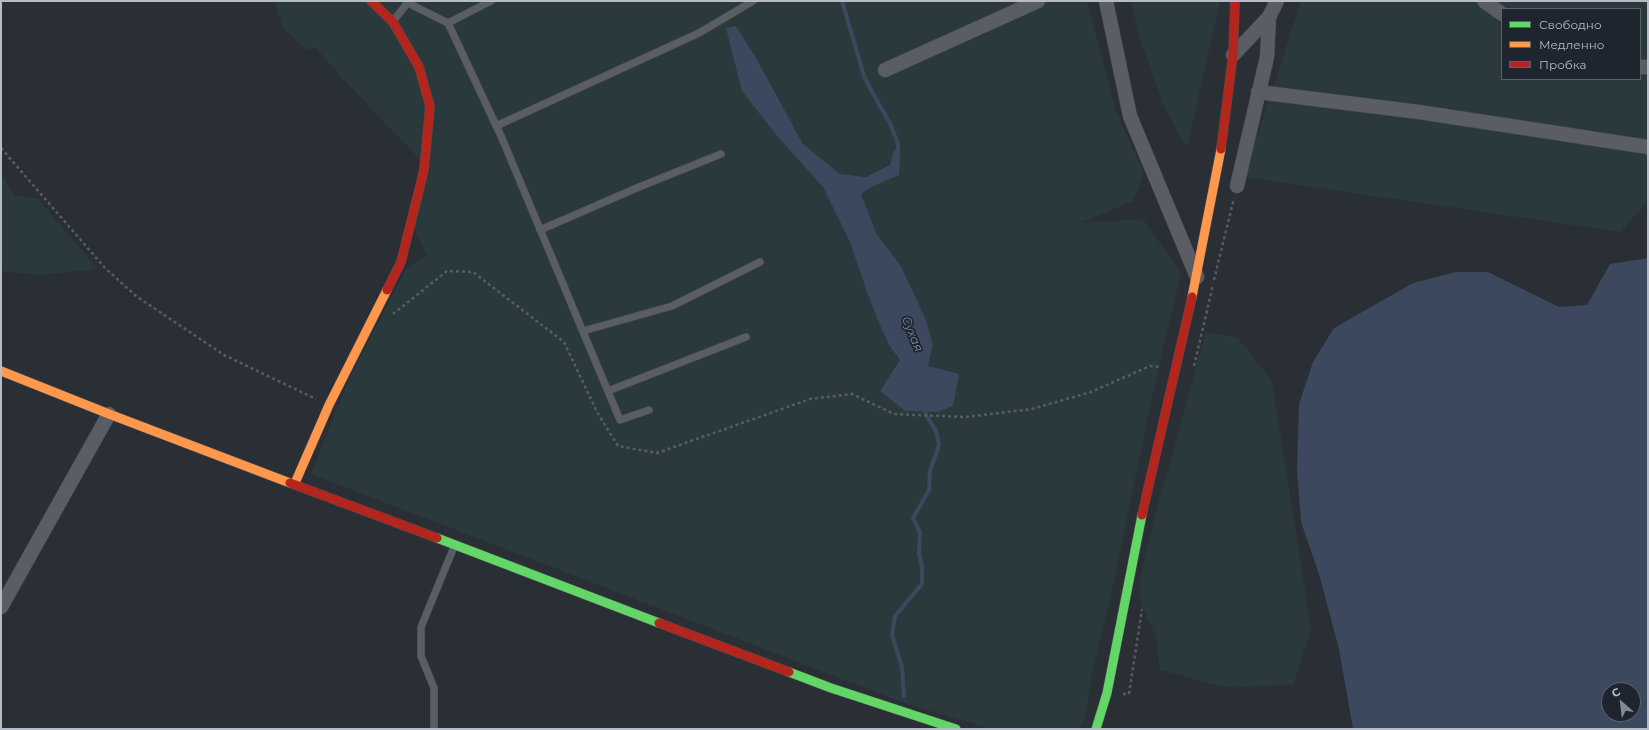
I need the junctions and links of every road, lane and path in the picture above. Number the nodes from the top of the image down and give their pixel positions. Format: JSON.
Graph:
{"nodes":[{"id":1,"x":371,"y":1,"type":"edge"},
{"id":2,"x":491,"y":1,"type":"edge"},
{"id":3,"x":753,"y":1,"type":"edge"},
{"id":4,"x":1038,"y":1,"type":"edge"},
{"id":5,"x":1106,"y":1,"type":"edge"},
{"id":6,"x":1235,"y":1,"type":"edge"},
{"id":7,"x":1277,"y":1,"type":"edge"},
{"id":8,"x":1484,"y":1,"type":"edge"},
{"id":9,"x":408,"y":2,"type":"edge"},
{"id":10,"x":1501,"y":13,"type":"edge"},
{"id":11,"x":1269,"y":17,"type":"junction"},
{"id":12,"x":393,"y":22,"type":"junction"},
{"id":13,"x":448,"y":23,"type":"junction"},
{"id":14,"x":1233,"y":55,"type":"junction"},
{"id":15,"x":885,"y":70,"type":"dead end"},
{"id":16,"x":1258,"y":92,"type":"junction"},
{"id":17,"x":496,"y":126,"type":"junction"},
{"id":18,"x":1648,"y":147,"type":"edge"},
{"id":19,"x":1,"y":148,"type":"edge"},
{"id":20,"x":721,"y":154,"type":"dead end"},
{"id":21,"x":1237,"y":186,"type":"dead end"},
{"id":22,"x":540,"y":230,"type":"junction"},
{"id":23,"x":760,"y":262,"type":"dead end"},
{"id":24,"x":1197,"y":277,"type":"junction"},
{"id":25,"x":391,"y":316,"type":"dead end"},
{"id":26,"x":583,"y":331,"type":"junction"},
{"id":27,"x":746,"y":337,"type":"dead end"},
{"id":28,"x":1176,"y":368,"type":"junction"},
{"id":29,"x":1,"y":371,"type":"edge"},
{"id":30,"x":608,"y":392,"type":"junction"},
{"id":31,"x":329,"y":405,"type":"junction"},
{"id":32,"x":649,"y":410,"type":"dead end"},
{"id":33,"x":109,"y":414,"type":"junction"},
{"id":34,"x":295,"y":483,"type":"junction"},
{"id":35,"x":455,"y":545,"type":"junction"},
{"id":36,"x":1,"y":607,"type":"edge"},
{"id":37,"x":434,"y":729,"type":"edge"},
{"id":38,"x":956,"y":729,"type":"edge"},
{"id":39,"x":1096,"y":729,"type":"edge"}],
"edges":[{"from":1,"to":12,"type":"main road"},
{"from":2,"to":13,"type":"lane"},
{"from":3,"to":17,"type":"lane"},
{"from":4,"to":15,"type":"street"},
{"from":5,"to":24,"type":"street"},
{"from":6,"to":14,"type":"main road"},
{"from":7,"to":11,"type":"street"},
{"from":8,"to":10,"type":"street"},
{"from":9,"to":12,"type":"lane"},
{"from":9,"to":13,"type":"lane"},
{"from":11,"to":14,"type":"street"},
{"from":11,"to":16,"type":"street"},
{"from":12,"to":31,"type":"main road"},
{"from":13,"to":17,"type":"lane"},
{"from":14,"to":24,"type":"main road"},
{"from":16,"to":18,"type":"street"},
{"from":16,"to":21,"type":"street"},
{"from":17,"to":22,"type":"lane"},
{"from":19,"to":31,"type":"path"},
{"from":20,"to":22,"type":"lane"},
{"from":22,"to":26,"type":"lane"},
{"from":23,"to":26,"type":"lane"},
{"from":24,"to":28,"type":"main road"},
{"from":25,"to":28,"type":"path"},
{"from":26,"to":30,"type":"lane"},
{"from":27,"to":30,"type":"lane"},
{"from":28,"to":39,"type":"main road"},
{"from":29,"to":33,"type":"main road"},
{"from":30,"to":32,"type":"lane"},
{"from":31,"to":34,"type":"main road"},
{"from":33,"to":34,"type":"main road"},
{"from":33,"to":36,"type":"street"},
{"from":34,"to":35,"type":"main road"},
{"from":35,"to":37,"type":"lane"},
{"from":35,"to":38,"type":"main road"}]}
